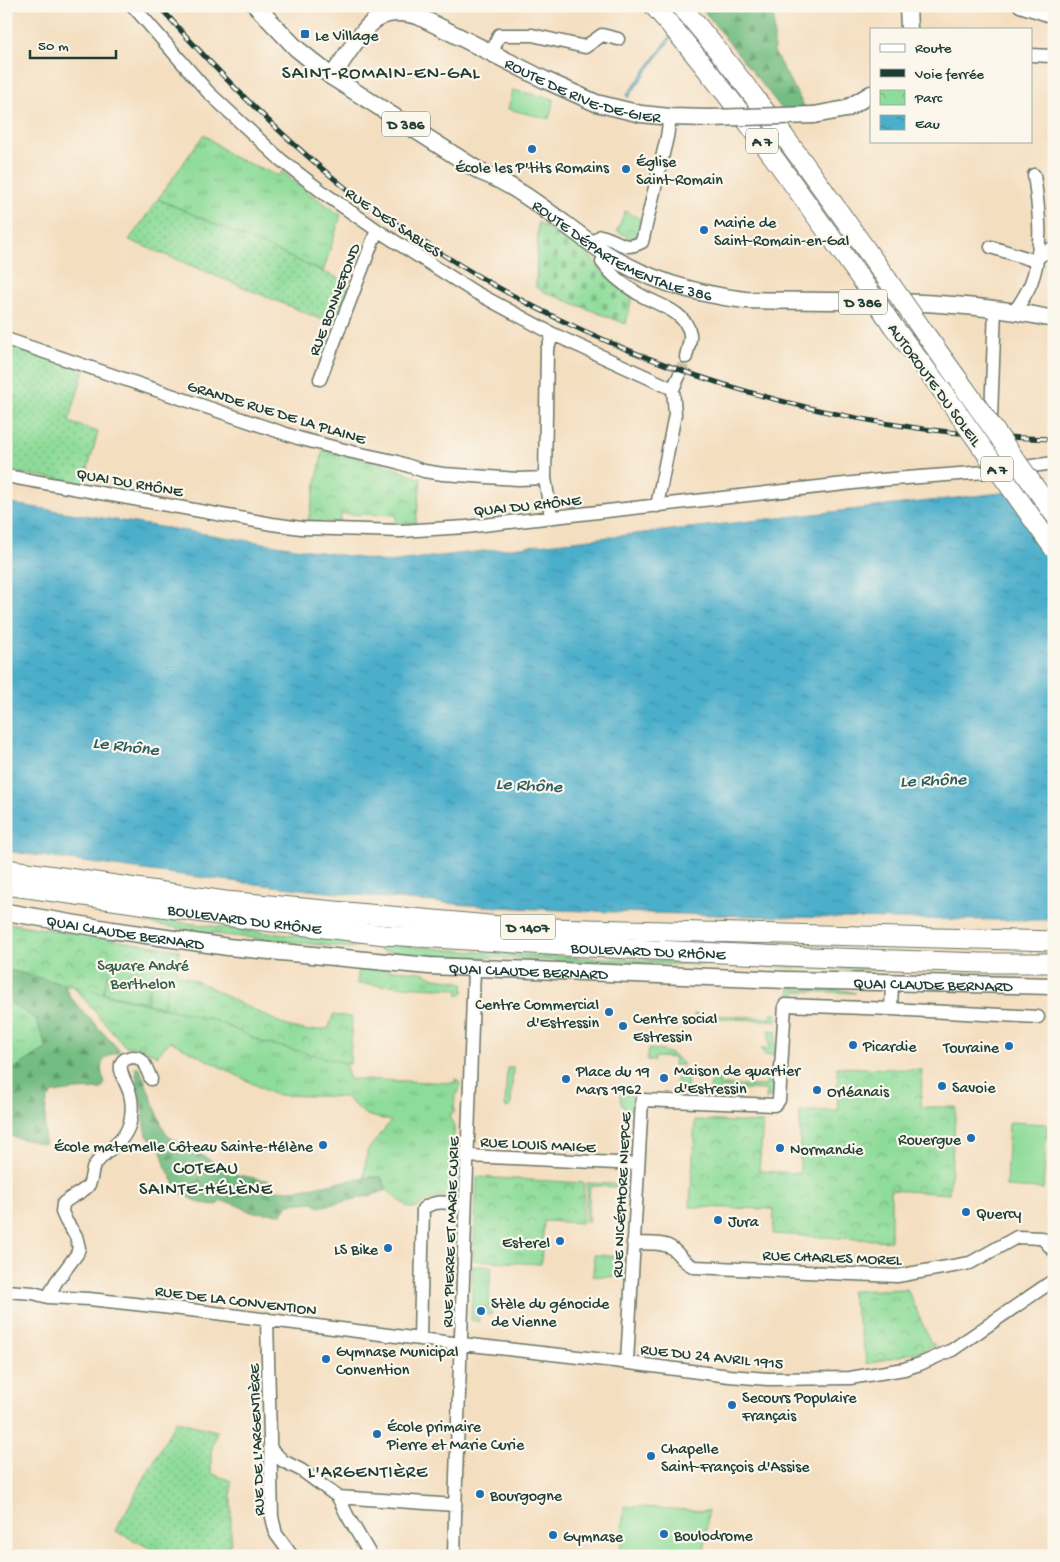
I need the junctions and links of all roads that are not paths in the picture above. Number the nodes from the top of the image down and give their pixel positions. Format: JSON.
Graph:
{"nodes":[{"id":1,"x":133,"y":6,"type":"edge"},
{"id":2,"x":256,"y":6,"type":"edge"},
{"id":3,"x":654,"y":6,"type":"edge"},
{"id":4,"x":681,"y":6,"type":"edge"},
{"id":5,"x":908,"y":6,"type":"edge"},
{"id":6,"x":1020,"y":6,"type":"edge"},
{"id":7,"x":404,"y":10,"type":"edge"},
{"id":8,"x":1054,"y":17,"type":"edge"},
{"id":9,"x":909,"y":28,"type":"edge"},
{"id":10,"x":618,"y":39,"type":"dead end"},
{"id":11,"x":492,"y":53,"type":"junction"},
{"id":12,"x":1054,"y":53,"type":"edge"},
{"id":13,"x":1032,"y":55,"type":"edge"},
{"id":14,"x":332,"y":77,"type":"junction"},
{"id":15,"x":870,"y":95,"type":"edge"},
{"id":16,"x":670,"y":117,"type":"junction"},
{"id":17,"x":1034,"y":175,"type":"dead end"},
{"id":18,"x":377,"y":230,"type":"junction"},
{"id":19,"x":592,"y":243,"type":"junction"},
{"id":20,"x":991,"y":247,"type":"dead end"},
{"id":21,"x":1054,"y":247,"type":"edge"},
{"id":22,"x":606,"y":253,"type":"junction"},
{"id":23,"x":1036,"y":259,"type":"junction"},
{"id":24,"x":995,"y":308,"type":"junction"},
{"id":25,"x":1015,"y":310,"type":"junction"},
{"id":26,"x":1054,"y":319,"type":"edge"},
{"id":27,"x":553,"y":334,"type":"junction"},
{"id":28,"x":6,"y":339,"type":"edge"},
{"id":29,"x":686,"y":357,"type":"tunnel mouth"},
{"id":30,"x":679,"y":376,"type":"tunnel mouth"},
{"id":31,"x":320,"y":379,"type":"dead end"},
{"id":32,"x":673,"y":389,"type":"junction"},
{"id":33,"x":990,"y":417,"type":"dead end"},
{"id":34,"x":1054,"y":463,"type":"edge"},
{"id":35,"x":6,"y":476,"type":"edge"},
{"id":36,"x":545,"y":478,"type":"junction"},
{"id":37,"x":658,"y":506,"type":"junction"},
{"id":38,"x":1054,"y":514,"type":"edge"},
{"id":39,"x":551,"y":517,"type":"junction"},
{"id":40,"x":1054,"y":549,"type":"edge"},
{"id":41,"x":6,"y":869,"type":"edge"},
{"id":42,"x":6,"y":885,"type":"edge"},
{"id":43,"x":6,"y":912,"type":"edge"},
{"id":44,"x":1054,"y":941,"type":"edge"},
{"id":45,"x":1054,"y":964,"type":"edge"},
{"id":46,"x":474,"y":969,"type":"junction"},
{"id":47,"x":892,"y":984,"type":"junction"},
{"id":48,"x":1054,"y":986,"type":"edge"},
{"id":49,"x":891,"y":1009,"type":"junction"},
{"id":50,"x":1038,"y":1017,"type":"dead end"},
{"id":51,"x":151,"y":1079,"type":"dead end"},
{"id":52,"x":468,"y":1156,"type":"junction"},
{"id":53,"x":637,"y":1164,"type":"junction"},
{"id":54,"x":466,"y":1204,"type":"junction"},
{"id":55,"x":633,"y":1243,"type":"junction"},
{"id":56,"x":1054,"y":1251,"type":"edge"},
{"id":57,"x":1054,"y":1280,"type":"edge"},
{"id":58,"x":6,"y":1290,"type":"edge"},
{"id":59,"x":48,"y":1297,"type":"junction"},
{"id":60,"x":267,"y":1318,"type":"junction"},
{"id":61,"x":420,"y":1338,"type":"junction"},
{"id":62,"x":461,"y":1343,"type":"junction"},
{"id":63,"x":627,"y":1362,"type":"junction"},
{"id":64,"x":271,"y":1449,"type":"junction"},
{"id":65,"x":338,"y":1498,"type":"junction"},
{"id":66,"x":455,"y":1505,"type":"junction"},
{"id":67,"x":292,"y":1556,"type":"edge"},
{"id":68,"x":370,"y":1556,"type":"edge"},
{"id":69,"x":454,"y":1556,"type":"edge"}],
"edges":[{"from":1,"to":18,"type":"street","name":"RUE DES SABLES"},
{"from":2,"to":14,"type":"main road","name":"ROUTE DÉPARTEMENTALE 386","number":"D 386"},
{"from":3,"to":40,"type":"highway","name":"AUTOROUTE DU SOLEIL","number":"A 7","bridge":true},
{"from":4,"to":38,"type":"highway","name":"AUTOROUTE DU SOLEIL","number":"A 7","bridge":true},
{"from":5,"to":9,"type":"main road"},
{"from":6,"to":8,"type":"street"},
{"from":7,"to":11,"type":"main road","name":"ROUTE DE RIVE-DE-GIER"},
{"from":7,"to":14,"type":"main road","name":"ROUTE DE RIVE-DE-GIER"},
{"from":10,"to":11,"type":"street"},
{"from":11,"to":16,"type":"main road","name":"ROUTE DE RIVE-DE-GIER"},
{"from":12,"to":13,"type":"street"},
{"from":14,"to":19,"type":"main road","name":"ROUTE DÉPARTEMENTALE 386","number":"D 386"},
{"from":15,"to":16,"type":"main road","name":"ROUTE DE RIVE-DE-GIER","bridge":true},
{"from":16,"to":19,"type":"street"},
{"from":17,"to":23,"type":"street"},
{"from":18,"to":27,"type":"street","name":"RUE DES SABLES"},
{"from":18,"to":31,"type":"street","name":"RUE BONNEFOND"},
{"from":19,"to":22,"type":"main road","name":"ROUTE DÉPARTEMENTALE 386","number":"D 386"},
{"from":20,"to":23,"type":"street"},
{"from":21,"to":23,"type":"street"},
{"from":22,"to":24,"type":"main road","name":"ROUTE DÉPARTEMENTALE 386","number":"D 386"},
{"from":22,"to":29,"type":"street"},
{"from":23,"to":25,"type":"street"},
{"from":24,"to":25,"type":"main road","name":"ROUTE DÉPARTEMENTALE 386","number":"D 386"},
{"from":24,"to":33,"type":"street"},
{"from":25,"to":26,"type":"main road","name":"ROUTE DÉPARTEMENTALE 386","number":"D 386"},
{"from":27,"to":32,"type":"street","name":"RUE DES SABLES"},
{"from":27,"to":36,"type":"street"},
{"from":28,"to":36,"type":"street","name":"GRANDE RUE DE LA PLAINE"},
{"from":30,"to":32,"type":"street"},
{"from":32,"to":37,"type":"street"},
{"from":34,"to":37,"type":"street","name":"QUAI DU RHÔNE"},
{"from":35,"to":39,"type":"street","name":"QUAI DU RHÔNE"},
{"from":36,"to":39,"type":"street"},
{"from":37,"to":39,"type":"street","name":"QUAI DU RHÔNE"},
{"from":41,"to":44,"type":"highway","name":"BOULEVARD DU RHÔNE","number":"D 1407"},
{"from":42,"to":45,"type":"highway","name":"BOULEVARD DU RHÔNE","number":"D 1407"},
{"from":43,"to":46,"type":"main road","name":"QUAI CLAUDE BERNARD"},
{"from":46,"to":47,"type":"main road","name":"QUAI CLAUDE BERNARD"},
{"from":46,"to":52,"type":"street","name":"RUE PIERRE ET MARIE CURIE"},
{"from":47,"to":48,"type":"main road","name":"QUAI CLAUDE BERNARD"},
{"from":47,"to":49,"type":"street"},
{"from":49,"to":50,"type":"street","name":"RUE NICÉPHORE NIEPCE"},
{"from":49,"to":53,"type":"street","name":"RUE NICÉPHORE NIEPCE"},
{"from":51,"to":59,"type":"street"},
{"from":52,"to":53,"type":"street","name":"RUE LOUIS MAIGE"},
{"from":52,"to":54,"type":"street","name":"RUE PIERRE ET MARIE CURIE"},
{"from":53,"to":55,"type":"street","name":"RUE NICÉPHORE NIEPCE"},
{"from":54,"to":61,"type":"street"},
{"from":54,"to":62,"type":"street","name":"RUE PIERRE ET MARIE CURIE"},
{"from":55,"to":56,"type":"street","name":"RUE CHARLES MOREL"},
{"from":55,"to":63,"type":"street","name":"RUE NICÉPHORE NIEPCE"},
{"from":57,"to":63,"type":"street","name":"RUE DU 24 AVRIL 1915"},
{"from":58,"to":59,"type":"street","name":"RUE DE LA CONVENTION"},
{"from":59,"to":60,"type":"street","name":"RUE DE LA CONVENTION"},
{"from":60,"to":61,"type":"street","name":"RUE DE LA CONVENTION"},
{"from":60,"to":64,"type":"street","name":"RUE DE L'ARGENTIÈRE"},
{"from":61,"to":62,"type":"street","name":"RUE DE LA CONVENTION"},
{"from":62,"to":63,"type":"street","name":"RUE DU 24 AVRIL 1915"},
{"from":62,"to":66,"type":"street","name":"RUE PIERRE ET MARIE CURIE"},
{"from":64,"to":65,"type":"street"},
{"from":64,"to":67,"type":"street","name":"RUE DE L'ARGENTIÈRE"},
{"from":65,"to":66,"type":"street"},
{"from":65,"to":68,"type":"street"},
{"from":66,"to":69,"type":"street","name":"RUE PIERRE ET MARIE CURIE"}]}
